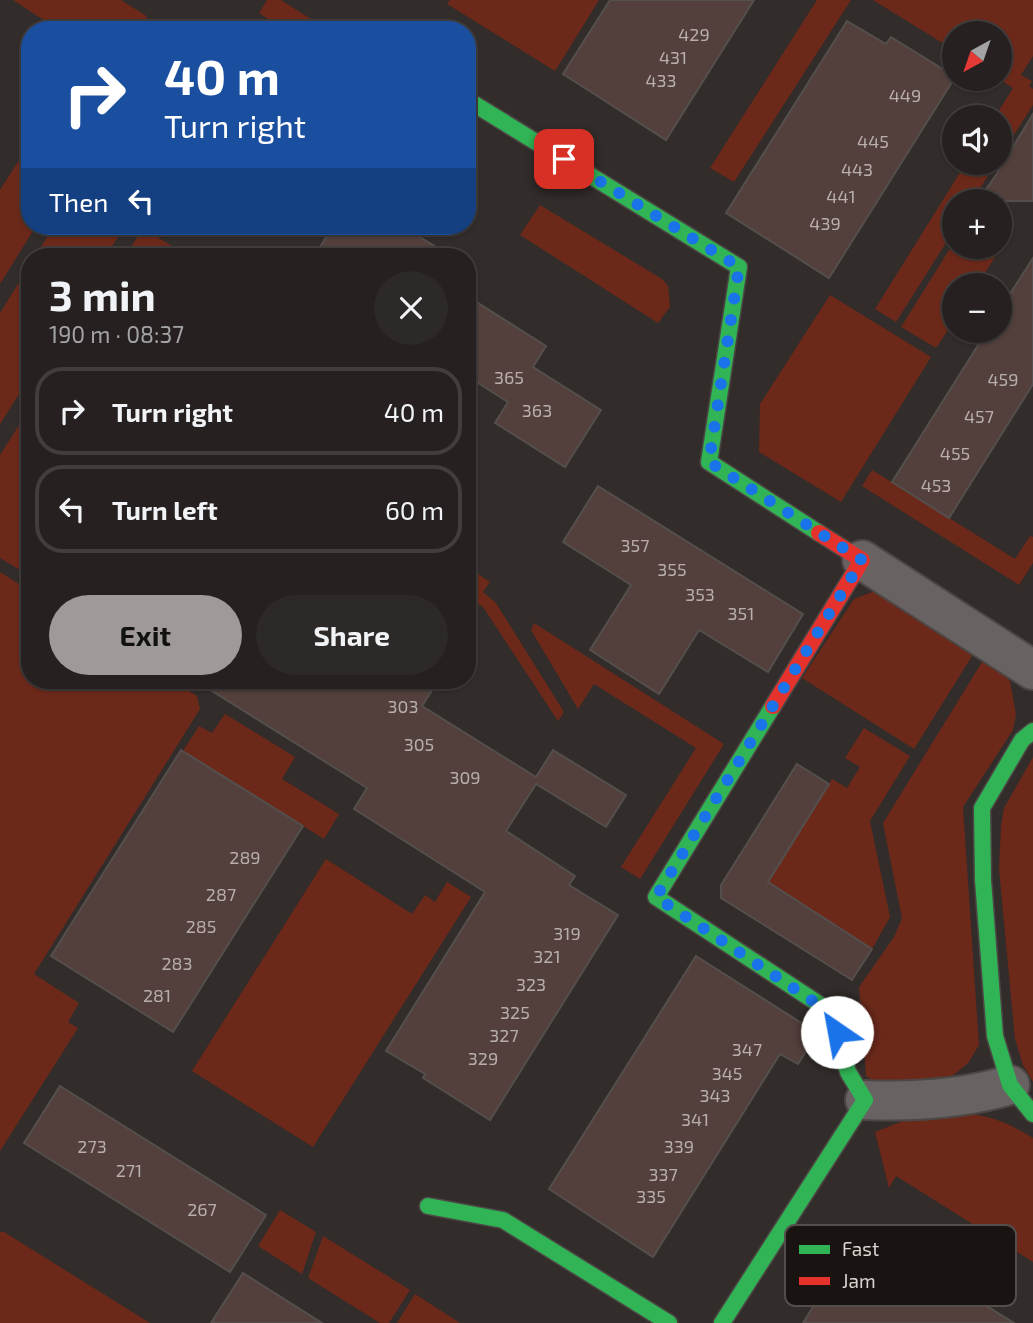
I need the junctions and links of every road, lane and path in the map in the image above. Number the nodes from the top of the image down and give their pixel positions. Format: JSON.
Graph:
{"nodes":[{"id":1,"x":476,"y":106,"type":"edge"},
{"id":2,"x":862,"y":560,"type":"junction"},
{"id":3,"x":1033,"y":670,"type":"edge"},
{"id":4,"x":1033,"y":731,"type":"edge"},
{"id":5,"x":864,"y":1100,"type":"junction"},
{"id":6,"x":1022,"y":1100,"type":"edge"},
{"id":7,"x":428,"y":1206,"type":"dead end"},
{"id":8,"x":669,"y":1323,"type":"edge"},
{"id":9,"x":722,"y":1323,"type":"edge"}],
"edges":[{"from":1,"to":2,"type":"street"},
{"from":2,"to":3,"type":"street"},
{"from":2,"to":5,"type":"street"},
{"from":4,"to":6,"type":"street"},
{"from":5,"to":6,"type":"street"},
{"from":5,"to":9,"type":"street"},
{"from":7,"to":8,"type":"street"}]}
